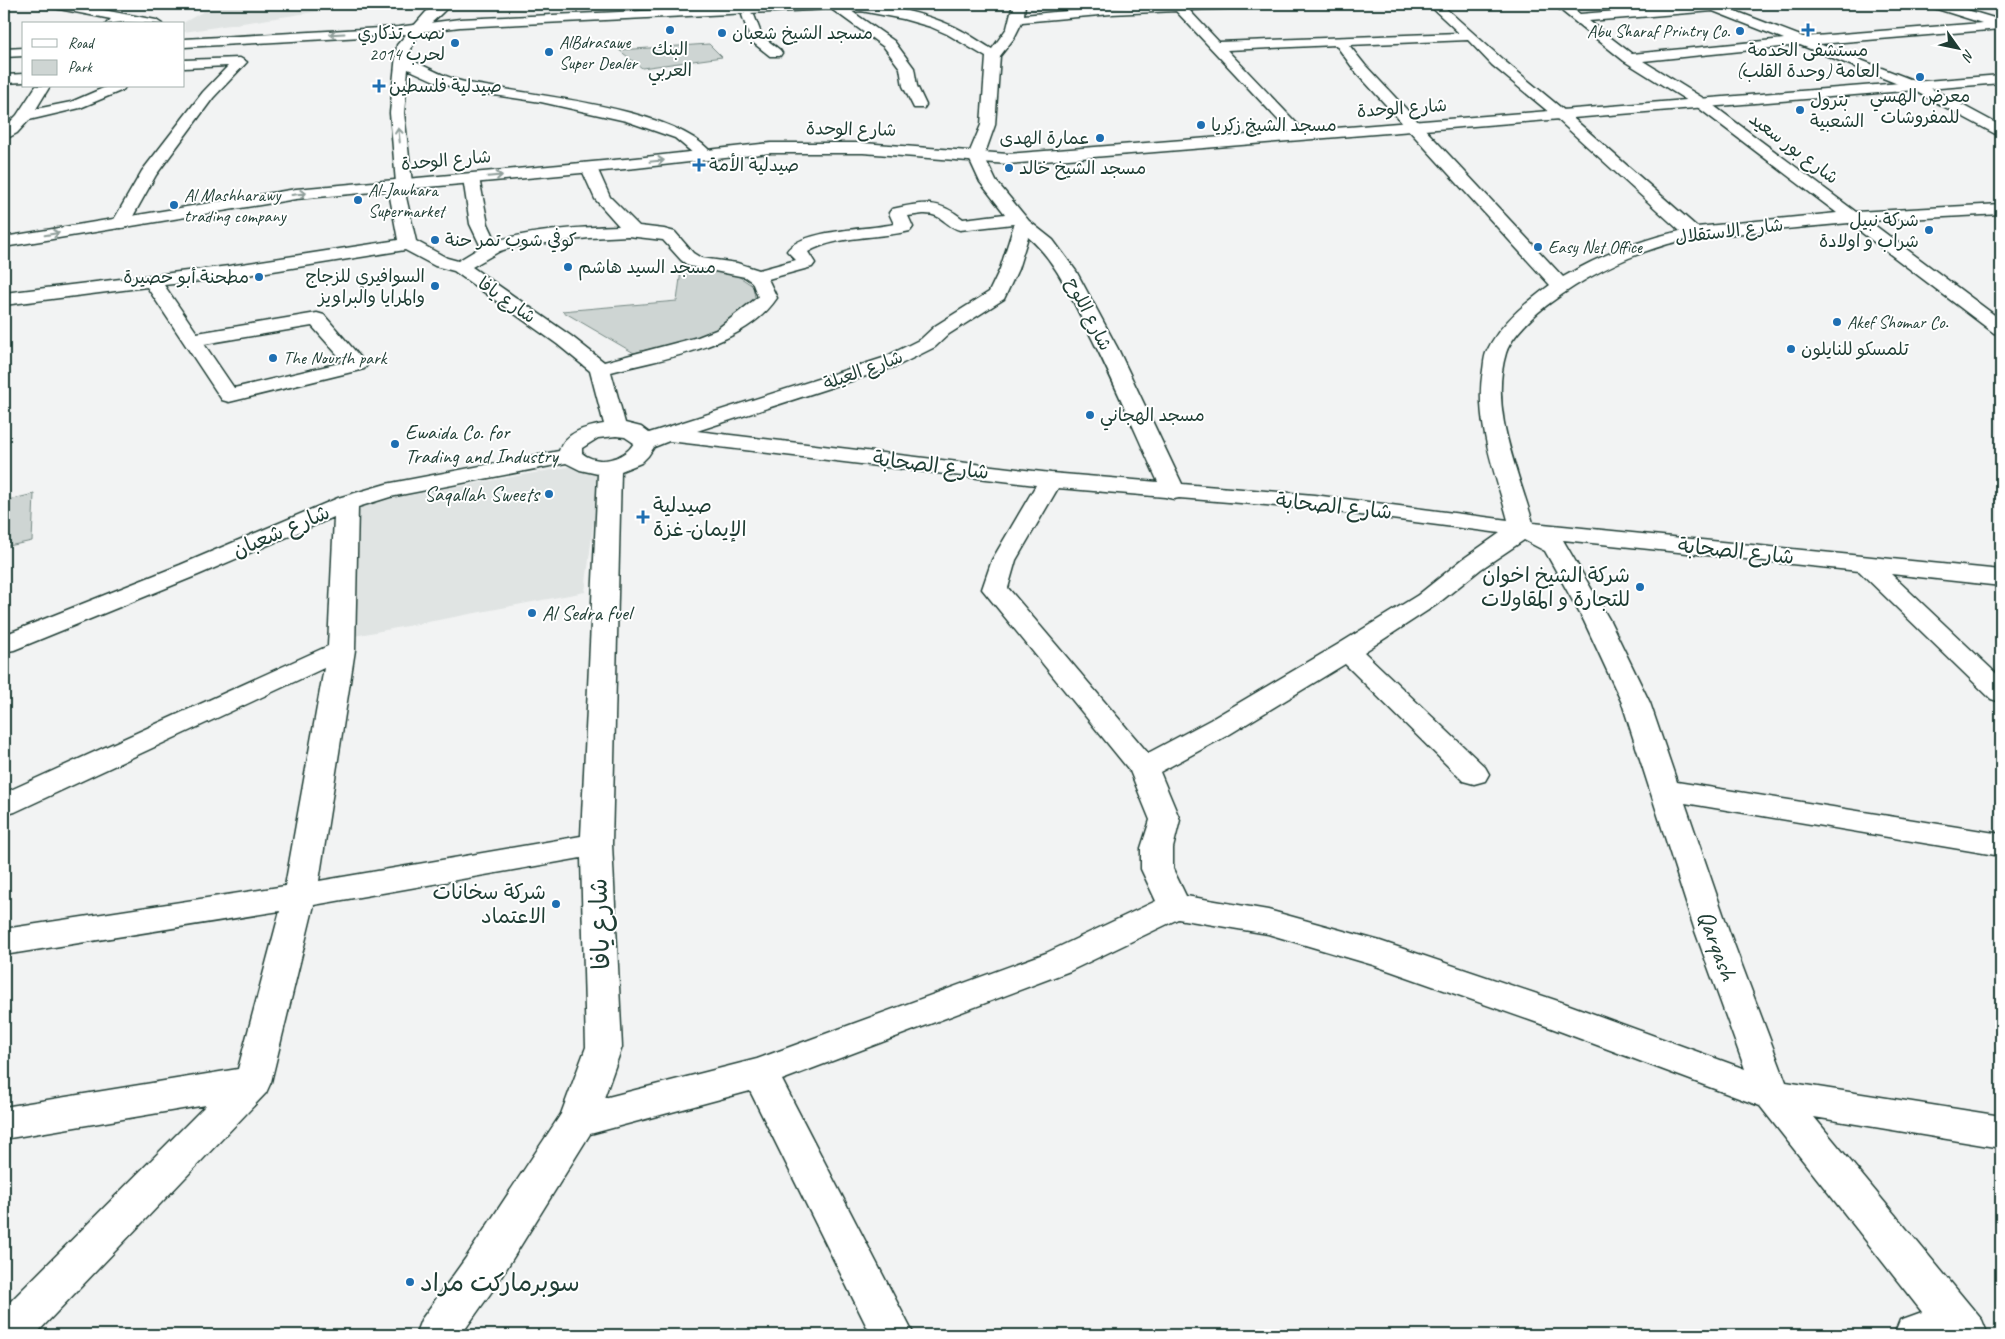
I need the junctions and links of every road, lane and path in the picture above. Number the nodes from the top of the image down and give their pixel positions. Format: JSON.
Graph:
{"nodes":[{"id":1,"x":54,"y":4,"type":"edge"},
{"id":2,"x":444,"y":4,"type":"edge"},
{"id":3,"x":605,"y":4,"type":"edge"},
{"id":4,"x":901,"y":4,"type":"edge"},
{"id":5,"x":1019,"y":4,"type":"edge"},
{"id":6,"x":1242,"y":4,"type":"edge"},
{"id":7,"x":1434,"y":4,"type":"edge"},
{"id":8,"x":1560,"y":4,"type":"edge"},
{"id":9,"x":1935,"y":4,"type":"edge"},
{"id":10,"x":1742,"y":5,"type":"edge"},
{"id":11,"x":857,"y":6,"type":"edge"},
{"id":12,"x":1711,"y":6,"type":"edge"},
{"id":13,"x":540,"y":7,"type":"dead end"},
{"id":14,"x":1179,"y":7,"type":"junction"},
{"id":15,"x":840,"y":9,"type":"junction"},
{"id":16,"x":469,"y":10,"type":"dead end"},
{"id":17,"x":669,"y":13,"type":"junction"},
{"id":18,"x":748,"y":15,"type":"junction"},
{"id":19,"x":1580,"y":18,"type":"junction"},
{"id":20,"x":1017,"y":19,"type":"junction"},
{"id":21,"x":115,"y":21,"type":"edge"},
{"id":22,"x":129,"y":22,"type":"edge"},
{"id":23,"x":2001,"y":25,"type":"edge"},
{"id":24,"x":421,"y":28,"type":"junction"},
{"id":25,"x":1472,"y":36,"type":"junction"},
{"id":26,"x":1340,"y":41,"type":"junction"},
{"id":27,"x":1802,"y":41,"type":"junction"},
{"id":28,"x":185,"y":43,"type":"edge"},
{"id":29,"x":1216,"y":46,"type":"junction"},
{"id":30,"x":22,"y":52,"type":"edge"},
{"id":31,"x":4,"y":53,"type":"edge"},
{"id":32,"x":774,"y":53,"type":"dead end"},
{"id":33,"x":993,"y":55,"type":"junction"},
{"id":34,"x":1629,"y":58,"type":"junction"},
{"id":35,"x":402,"y":61,"type":"junction"},
{"id":36,"x":185,"y":64,"type":"edge"},
{"id":37,"x":22,"y":78,"type":"edge"},
{"id":38,"x":4,"y":79,"type":"edge"},
{"id":39,"x":2001,"y":80,"type":"edge"},
{"id":40,"x":1918,"y":87,"type":"junction"},
{"id":41,"x":42,"y":88,"type":"edge"},
{"id":42,"x":116,"y":88,"type":"edge"},
{"id":43,"x":1701,"y":103,"type":"junction"},
{"id":44,"x":919,"y":105,"type":"dead end"},
{"id":45,"x":1561,"y":114,"type":"junction"},
{"id":46,"x":26,"y":116,"type":"junction"},
{"id":47,"x":1414,"y":128,"type":"junction"},
{"id":48,"x":8,"y":130,"type":"edge"},
{"id":49,"x":2001,"y":132,"type":"edge"},
{"id":50,"x":1300,"y":135,"type":"junction"},
{"id":51,"x":706,"y":156,"type":"junction"},
{"id":52,"x":976,"y":156,"type":"junction"},
{"id":53,"x":588,"y":168,"type":"junction"},
{"id":54,"x":470,"y":178,"type":"junction"},
{"id":55,"x":404,"y":183,"type":"junction"},
{"id":56,"x":2001,"y":208,"type":"edge"},
{"id":57,"x":1853,"y":217,"type":"junction"},
{"id":58,"x":1021,"y":222,"type":"junction"},
{"id":59,"x":122,"y":223,"type":"junction"},
{"id":60,"x":632,"y":230,"type":"junction"},
{"id":61,"x":1693,"y":233,"type":"junction"},
{"id":62,"x":4,"y":242,"type":"edge"},
{"id":63,"x":408,"y":244,"type":"junction"},
{"id":64,"x":494,"y":247,"type":"junction"},
{"id":65,"x":460,"y":267,"type":"junction"},
{"id":66,"x":757,"y":276,"type":"junction"},
{"id":67,"x":151,"y":280,"type":"junction"},
{"id":68,"x":1561,"y":286,"type":"junction"},
{"id":69,"x":4,"y":299,"type":"edge"},
{"id":70,"x":2001,"y":329,"type":"edge"},
{"id":71,"x":191,"y":340,"type":"junction"},
{"id":72,"x":600,"y":369,"type":"junction"},
{"id":73,"x":616,"y":429,"type":"junction"},
{"id":74,"x":666,"y":434,"type":"junction"},
{"id":75,"x":645,"y":443,"type":"junction"},
{"id":76,"x":570,"y":455,"type":"junction"},
{"id":77,"x":610,"y":466,"type":"junction"},
{"id":78,"x":1051,"y":480,"type":"junction"},
{"id":79,"x":1174,"y":492,"type":"junction"},
{"id":80,"x":346,"y":503,"type":"junction"},
{"id":81,"x":1523,"y":529,"type":"junction"},
{"id":82,"x":1866,"y":564,"type":"junction"},
{"id":83,"x":2001,"y":578,"type":"edge"},
{"id":84,"x":4,"y":644,"type":"edge"},
{"id":85,"x":341,"y":650,"type":"junction"},
{"id":86,"x":1348,"y":651,"type":"junction"},
{"id":87,"x":2001,"y":693,"type":"edge"},
{"id":88,"x":1144,"y":768,"type":"junction"},
{"id":89,"x":1474,"y":774,"type":"dead end"},
{"id":90,"x":1666,"y":790,"type":"junction"},
{"id":91,"x":4,"y":805,"type":"edge"},
{"id":92,"x":596,"y":844,"type":"junction"},
{"id":93,"x":2001,"y":845,"type":"edge"},
{"id":94,"x":300,"y":896,"type":"junction"},
{"id":95,"x":1174,"y":906,"type":"junction"},
{"id":96,"x":4,"y":942,"type":"edge"},
{"id":97,"x":760,"y":1073,"type":"junction"},
{"id":98,"x":253,"y":1082,"type":"junction"},
{"id":99,"x":1772,"y":1095,"type":"junction"},
{"id":100,"x":577,"y":1120,"type":"junction"},
{"id":101,"x":4,"y":1123,"type":"edge"},
{"id":102,"x":2001,"y":1132,"type":"edge"},
{"id":103,"x":1961,"y":1328,"type":"edge"},
{"id":104,"x":6,"y":1335,"type":"edge"},
{"id":105,"x":436,"y":1335,"type":"edge"},
{"id":106,"x":893,"y":1335,"type":"edge"},
{"id":107,"x":1915,"y":1335,"type":"edge"}],
"edges":[{"from":1,"to":21,"type":"street"},
{"from":2,"to":24,"type":"street"},
{"from":3,"to":17,"type":"street"},
{"from":4,"to":11,"type":"street"},
{"from":5,"to":20,"type":"street"},
{"from":6,"to":14,"type":"street"},
{"from":7,"to":25,"type":"street"},
{"from":8,"to":19,"type":"street","name":"شارع بور سعيد"},
{"from":9,"to":23,"type":"street"},
{"from":10,"to":12,"type":"street"},
{"from":11,"to":15,"type":"street"},
{"from":11,"to":17,"type":"street"},
{"from":11,"to":33,"type":"street"},
{"from":12,"to":19,"type":"street"},
{"from":12,"to":27,"type":"street"},
{"from":13,"to":16,"type":"street"},
{"from":14,"to":20,"type":"street"},
{"from":14,"to":29,"type":"street"},
{"from":15,"to":18,"type":"street"},
{"from":15,"to":44,"type":"street"},
{"from":17,"to":24,"type":"street"},
{"from":18,"to":24,"type":"street"},
{"from":18,"to":32,"type":"street"},
{"from":19,"to":34,"type":"street","name":"شارع بور سعيد"},
{"from":20,"to":33,"type":"street"},
{"from":21,"to":22,"type":"street"},
{"from":23,"to":27,"type":"street"},
{"from":24,"to":28,"type":"street","one_way":true},
{"from":24,"to":35,"type":"street"},
{"from":25,"to":26,"type":"street"},
{"from":25,"to":45,"type":"street"},
{"from":26,"to":29,"type":"street"},
{"from":26,"to":47,"type":"street"},
{"from":27,"to":34,"type":"street"},
{"from":27,"to":40,"type":"street"},
{"from":29,"to":50,"type":"street"},
{"from":30,"to":31,"type":"street"},
{"from":33,"to":52,"type":"street"},
{"from":34,"to":43,"type":"street","name":"شارع بور سعيد"},
{"from":35,"to":51,"type":"street"},
{"from":55,"to":35,"type":"street","one_way":true},
{"from":36,"to":59,"type":"street"},
{"from":37,"to":38,"type":"street"},
{"from":39,"to":40,"type":"street","name":"شارع الوحدة"},
{"from":40,"to":43,"type":"street","name":"شارع الوحدة"},
{"from":40,"to":49,"type":"street"},
{"from":41,"to":46,"type":"street"},
{"from":42,"to":46,"type":"street"},
{"from":43,"to":45,"type":"street","name":"شارع الوحدة"},
{"from":43,"to":57,"type":"street","name":"شارع بور سعيد"},
{"from":45,"to":47,"type":"street","name":"شارع الوحدة"},
{"from":45,"to":61,"type":"street"},
{"from":46,"to":48,"type":"street"},
{"from":47,"to":50,"type":"street","name":"شارع الوحدة"},
{"from":47,"to":68,"type":"street"},
{"from":50,"to":52,"type":"street","name":"شارع الوحدة"},
{"from":51,"to":52,"type":"street","name":"شارع الوحدة"},
{"from":53,"to":51,"type":"street","name":"شارع الوحدة","one_way":true},
{"from":52,"to":58,"type":"street","name":"شارع اللوح"},
{"from":54,"to":53,"type":"street","name":"شارع الوحدة","one_way":true},
{"from":53,"to":60,"type":"street"},
{"from":54,"to":55,"type":"street","name":"شارع الوحدة"},
{"from":54,"to":64,"type":"street"},
{"from":59,"to":55,"type":"street","name":"شارع الوحدة","one_way":true},
{"from":55,"to":63,"type":"street"},
{"from":56,"to":57,"type":"street","name":"شارع الاستقلال"},
{"from":57,"to":61,"type":"street","name":"شارع الاستقلال"},
{"from":57,"to":70,"type":"street","name":"شارع بور سعيد"},
{"from":58,"to":66,"type":"street"},
{"from":58,"to":74,"type":"street","name":"شارع العيلة"},
{"from":58,"to":79,"type":"street","name":"شارع اللوح"},
{"from":62,"to":59,"type":"street","name":"شارع الوحدة","one_way":true},
{"from":60,"to":64,"type":"street"},
{"from":60,"to":66,"type":"street"},
{"from":61,"to":68,"type":"street","name":"شارع الاستقلال"},
{"from":63,"to":65,"type":"street","name":"شارع يافا"},
{"from":63,"to":67,"type":"street"},
{"from":64,"to":65,"type":"street"},
{"from":65,"to":72,"type":"street","name":"شارع يافا"},
{"from":66,"to":72,"type":"street"},
{"from":67,"to":69,"type":"street"},
{"from":67,"to":71,"type":"street"},
{"from":68,"to":81,"type":"street","name":"شارع الاستقلال"},
{"from":71,"to":71,"type":"street"},
{"from":72,"to":73,"type":"street"},
{"from":73,"to":75,"type":"street"},
{"from":73,"to":76,"type":"street"},
{"from":74,"to":75,"type":"street","name":"شارع العيلة"},
{"from":74,"to":78,"type":"street","name":"شارع الصحابة"},
{"from":75,"to":77,"type":"street"},
{"from":76,"to":77,"type":"street"},
{"from":76,"to":80,"type":"street","name":"شارع شعبان"},
{"from":77,"to":92,"type":"street","name":"شارع يافا"},
{"from":78,"to":79,"type":"street","name":"شارع الصحابة"},
{"from":78,"to":88,"type":"street"},
{"from":79,"to":81,"type":"street","name":"شارع الصحابة"},
{"from":80,"to":84,"type":"street","name":"شارع شعبان"},
{"from":80,"to":85,"type":"street"},
{"from":81,"to":82,"type":"street","name":"شارع الصحابة"},
{"from":81,"to":86,"type":"street"},
{"from":81,"to":90,"type":"street","name":"Qarqash"},
{"from":82,"to":83,"type":"street","name":"شارع الصحابة"},
{"from":82,"to":87,"type":"street"},
{"from":85,"to":91,"type":"street"},
{"from":85,"to":94,"type":"street"},
{"from":86,"to":88,"type":"street"},
{"from":86,"to":89,"type":"street"},
{"from":88,"to":95,"type":"street"},
{"from":90,"to":93,"type":"street"},
{"from":90,"to":99,"type":"street","name":"Qarqash"},
{"from":92,"to":94,"type":"street"},
{"from":92,"to":100,"type":"street","name":"شارع يافا"},
{"from":94,"to":96,"type":"street"},
{"from":94,"to":98,"type":"street"},
{"from":95,"to":97,"type":"street"},
{"from":95,"to":99,"type":"street"},
{"from":97,"to":100,"type":"street"},
{"from":97,"to":106,"type":"street"},
{"from":98,"to":101,"type":"street"},
{"from":98,"to":104,"type":"street"},
{"from":99,"to":102,"type":"street"},
{"from":99,"to":103,"type":"street","name":"Qarqash"},
{"from":100,"to":105,"type":"street","name":"شارع يافا"},
{"from":103,"to":107,"type":"street"}]}
